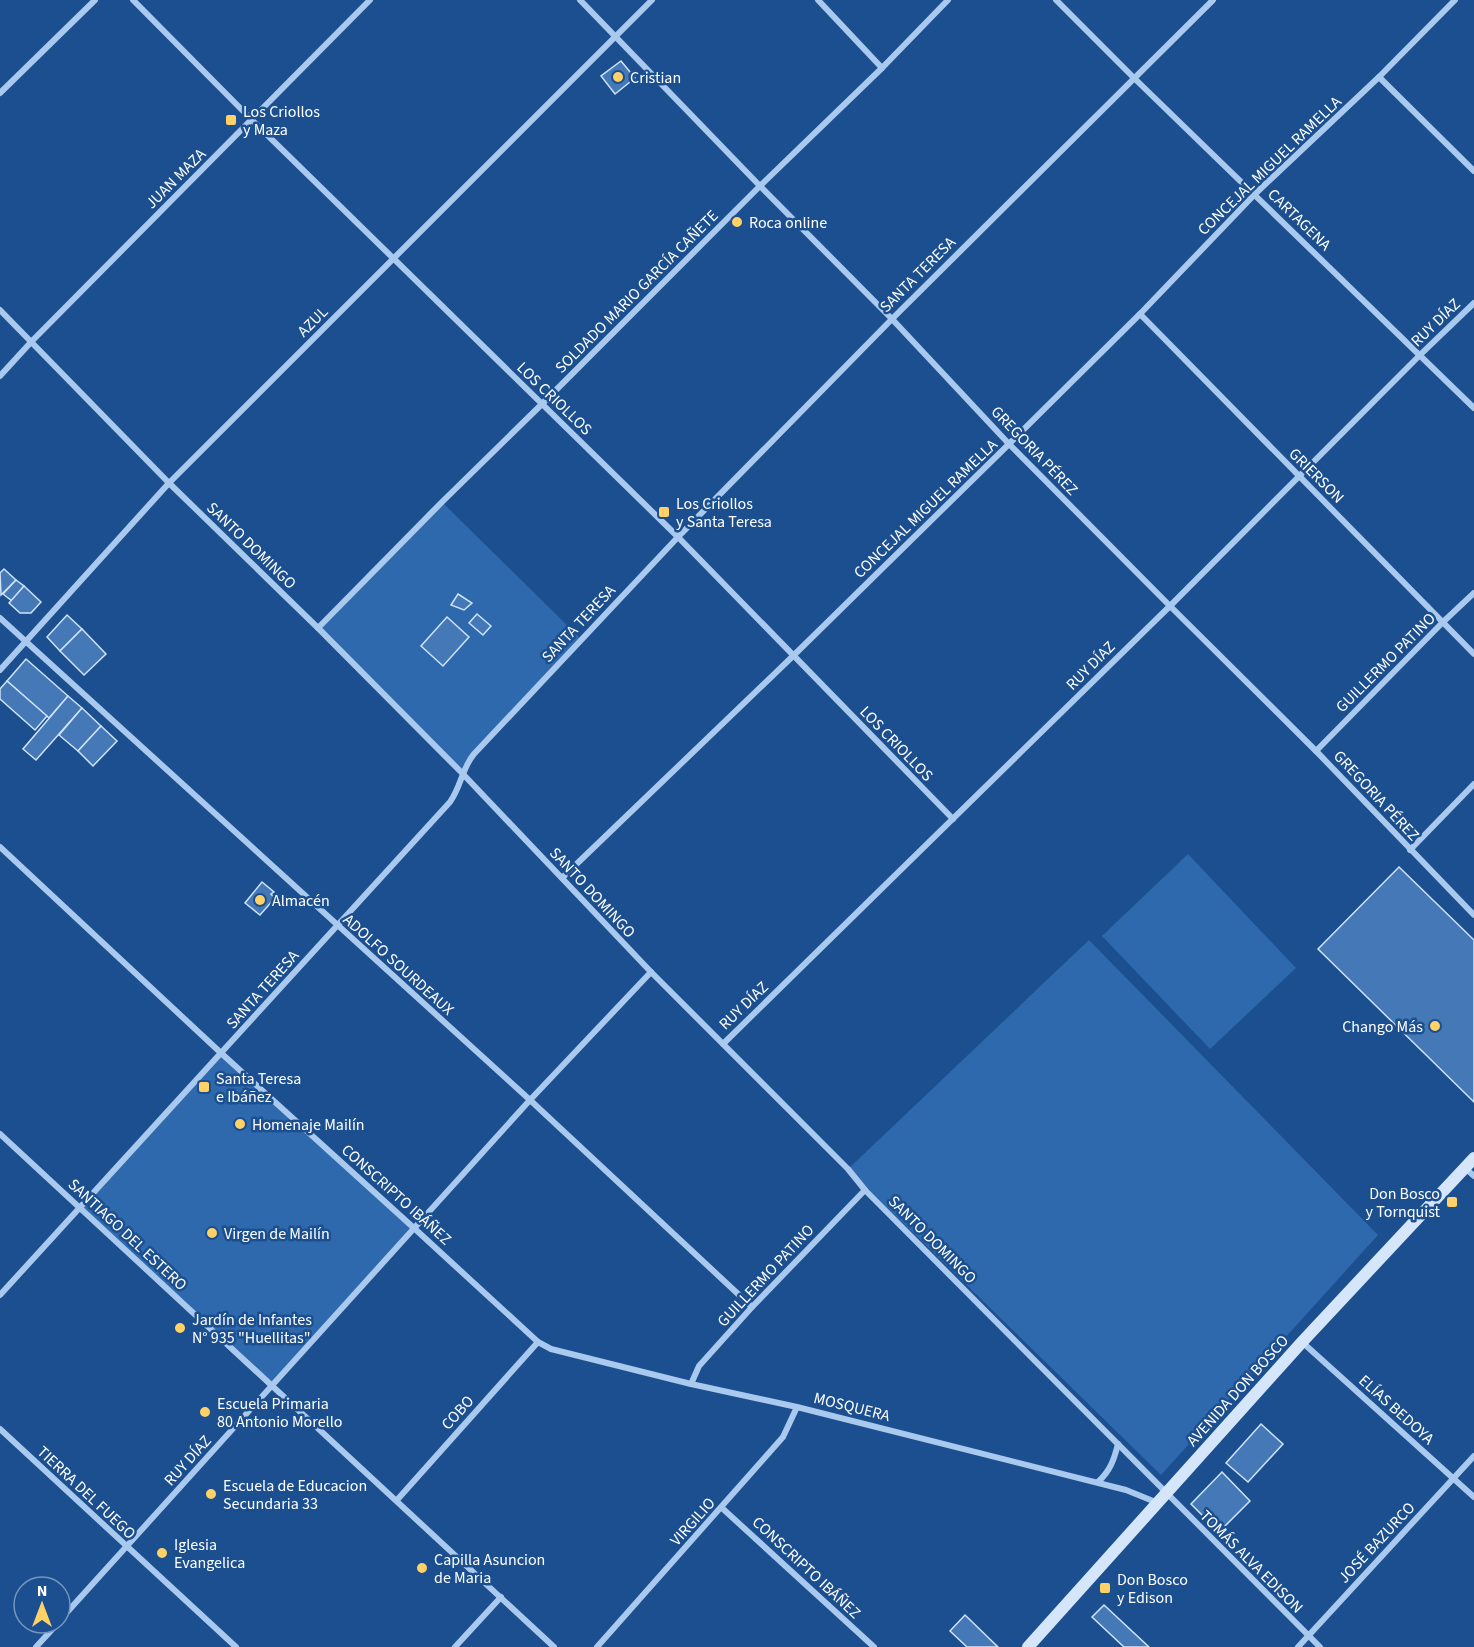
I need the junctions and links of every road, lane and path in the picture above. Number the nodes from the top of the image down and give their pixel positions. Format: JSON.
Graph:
{"nodes":[{"id":1,"x":95,"y":0,"type":"edge"},
{"id":2,"x":133,"y":0,"type":"edge"},
{"id":3,"x":370,"y":0,"type":"edge"},
{"id":4,"x":580,"y":0,"type":"edge"},
{"id":5,"x":652,"y":0,"type":"edge"},
{"id":6,"x":818,"y":0,"type":"edge"},
{"id":7,"x":948,"y":0,"type":"edge"},
{"id":8,"x":1056,"y":0,"type":"edge"},
{"id":9,"x":1213,"y":0,"type":"edge"},
{"id":10,"x":1455,"y":0,"type":"edge"},
{"id":11,"x":616,"y":37,"type":"junction"},
{"id":12,"x":882,"y":68,"type":"junction"},
{"id":13,"x":1379,"y":77,"type":"junction"},
{"id":14,"x":1134,"y":78,"type":"junction"},
{"id":15,"x":0,"y":93,"type":"edge"},
{"id":16,"x":252,"y":120,"type":"junction"},
{"id":17,"x":1474,"y":171,"type":"edge"},
{"id":18,"x":760,"y":186,"type":"junction"},
{"id":19,"x":1255,"y":194,"type":"junction"},
{"id":20,"x":393,"y":259,"type":"junction"},
{"id":21,"x":1474,"y":303,"type":"edge"},
{"id":22,"x":0,"y":310,"type":"edge"},
{"id":23,"x":1140,"y":314,"type":"junction"},
{"id":24,"x":892,"y":319,"type":"junction"},
{"id":25,"x":32,"y":341,"type":"junction"},
{"id":26,"x":1420,"y":354,"type":"junction"},
{"id":27,"x":0,"y":376,"type":"edge"},
{"id":28,"x":542,"y":404,"type":"junction"},
{"id":29,"x":1474,"y":408,"type":"edge"},
{"id":30,"x":1009,"y":444,"type":"junction"},
{"id":31,"x":1299,"y":476,"type":"junction"},
{"id":32,"x":169,"y":483,"type":"junction"},
{"id":33,"x":678,"y":537,"type":"junction"},
{"id":34,"x":1474,"y":593,"type":"edge"},
{"id":35,"x":1170,"y":606,"type":"junction"},
{"id":36,"x":0,"y":618,"type":"edge"},
{"id":37,"x":1443,"y":622,"type":"junction"},
{"id":38,"x":318,"y":628,"type":"junction"},
{"id":39,"x":26,"y":642,"type":"junction"},
{"id":40,"x":1474,"y":654,"type":"edge"},
{"id":41,"x":793,"y":656,"type":"junction"},
{"id":42,"x":0,"y":670,"type":"edge"},
{"id":43,"x":1316,"y":751,"type":"junction"},
{"id":44,"x":462,"y":773,"type":"junction"},
{"id":45,"x":1474,"y":784,"type":"edge"},
{"id":46,"x":953,"y":819,"type":"junction"},
{"id":47,"x":0,"y":847,"type":"edge"},
{"id":48,"x":1410,"y":850,"type":"junction"},
{"id":49,"x":562,"y":878,"type":"junction"},
{"id":50,"x":1474,"y":915,"type":"edge"},
{"id":51,"x":337,"y":926,"type":"junction"},
{"id":52,"x":651,"y":972,"type":"junction"},
{"id":53,"x":723,"y":1044,"type":"junction"},
{"id":54,"x":221,"y":1053,"type":"junction"},
{"id":55,"x":530,"y":1100,"type":"junction"},
{"id":56,"x":0,"y":1134,"type":"edge"},
{"id":57,"x":1474,"y":1158,"type":"edge"},
{"id":58,"x":1470,"y":1172,"type":"edge"},
{"id":59,"x":865,"y":1190,"type":"junction"},
{"id":60,"x":80,"y":1208,"type":"junction"},
{"id":61,"x":415,"y":1228,"type":"junction"},
{"id":62,"x":0,"y":1295,"type":"edge"},
{"id":63,"x":752,"y":1307,"type":"junction"},
{"id":64,"x":538,"y":1342,"type":"junction"},
{"id":65,"x":1302,"y":1342,"type":"junction"},
{"id":66,"x":691,"y":1384,"type":"junction"},
{"id":67,"x":272,"y":1386,"type":"junction"},
{"id":68,"x":797,"y":1407,"type":"junction"},
{"id":69,"x":0,"y":1429,"type":"edge"},
{"id":70,"x":1118,"y":1444,"type":"junction"},
{"id":71,"x":1474,"y":1456,"type":"edge"},
{"id":72,"x":1454,"y":1478,"type":"junction"},
{"id":73,"x":1098,"y":1482,"type":"junction"},
{"id":74,"x":1474,"y":1497,"type":"edge"},
{"id":75,"x":1162,"y":1498,"type":"junction"},
{"id":76,"x":397,"y":1500,"type":"junction"},
{"id":77,"x":722,"y":1508,"type":"junction"},
{"id":78,"x":127,"y":1546,"type":"junction"},
{"id":79,"x":501,"y":1597,"type":"junction"},
{"id":80,"x":72,"y":1607,"type":"edge"},
{"id":81,"x":47,"y":1635,"type":"edge"},
{"id":82,"x":1308,"y":1635,"type":"junction"},
{"id":83,"x":36,"y":1647,"type":"edge"},
{"id":84,"x":236,"y":1647,"type":"edge"},
{"id":85,"x":455,"y":1647,"type":"edge"},
{"id":86,"x":554,"y":1647,"type":"edge"},
{"id":87,"x":597,"y":1647,"type":"edge"},
{"id":88,"x":874,"y":1647,"type":"edge"},
{"id":89,"x":1028,"y":1647,"type":"edge"},
{"id":90,"x":1298,"y":1647,"type":"edge"},
{"id":91,"x":1320,"y":1647,"type":"edge"}],
"edges":[{"from":1,"to":15,"type":"street"},
{"from":2,"to":16,"type":"street","name":"LOS CRIOLLOS"},
{"from":3,"to":16,"type":"street","name":"JUAN MAZA"},
{"from":4,"to":11,"type":"street","name":"GREGORIA PÉREZ"},
{"from":5,"to":11,"type":"street","name":"AZUL"},
{"from":6,"to":12,"type":"street"},
{"from":7,"to":12,"type":"street","name":"SOLDADO MARIO GARCÍA CAÑETE"},
{"from":8,"to":14,"type":"street","name":"CARTAGENA"},
{"from":9,"to":14,"type":"street","name":"SANTA TERESA"},
{"from":10,"to":13,"type":"street","name":"CONCEJAL MIGUEL RAMELLA"},
{"from":11,"to":18,"type":"street","name":"GREGORIA PÉREZ"},
{"from":11,"to":20,"type":"street","name":"AZUL"},
{"from":12,"to":18,"type":"street","name":"SOLDADO MARIO GARCÍA CAÑETE"},
{"from":13,"to":17,"type":"street"},
{"from":13,"to":19,"type":"street","name":"CONCEJAL MIGUEL RAMELLA"},
{"from":14,"to":19,"type":"street","name":"CARTAGENA"},
{"from":14,"to":24,"type":"street","name":"SANTA TERESA"},
{"from":16,"to":20,"type":"street","name":"LOS CRIOLLOS"},
{"from":16,"to":25,"type":"street","name":"JUAN MAZA"},
{"from":18,"to":24,"type":"street","name":"GREGORIA PÉREZ"},
{"from":18,"to":28,"type":"street","name":"SOLDADO MARIO GARCÍA CAÑETE"},
{"from":19,"to":23,"type":"street","name":"CONCEJAL MIGUEL RAMELLA"},
{"from":19,"to":26,"type":"street","name":"CARTAGENA"},
{"from":20,"to":28,"type":"street","name":"LOS CRIOLLOS"},
{"from":20,"to":32,"type":"street","name":"AZUL"},
{"from":21,"to":26,"type":"street","name":"RUY DÍAZ"},
{"from":22,"to":25,"type":"street","name":"SANTO DOMINGO"},
{"from":23,"to":30,"type":"street","name":"CONCEJAL MIGUEL RAMELLA"},
{"from":23,"to":31,"type":"street","name":"GRIERSON"},
{"from":24,"to":30,"type":"street","name":"GREGORIA PÉREZ"},
{"from":24,"to":33,"type":"street","name":"SANTA TERESA"},
{"from":25,"to":27,"type":"street","name":"JUAN MAZA"},
{"from":25,"to":32,"type":"street","name":"SANTO DOMINGO"},
{"from":26,"to":29,"type":"street","name":"CARTAGENA"},
{"from":26,"to":31,"type":"street","name":"RUY DÍAZ"},
{"from":28,"to":33,"type":"street","name":"LOS CRIOLLOS"},
{"from":28,"to":38,"type":"street","name":"SOLDADO MARIO GARCÍA CAÑETE"},
{"from":30,"to":35,"type":"street","name":"GREGORIA PÉREZ"},
{"from":30,"to":41,"type":"street","name":"CONCEJAL MIGUEL RAMELLA"},
{"from":31,"to":35,"type":"street","name":"RUY DÍAZ"},
{"from":31,"to":37,"type":"street","name":"GRIERSON"},
{"from":32,"to":38,"type":"street","name":"SANTO DOMINGO"},
{"from":32,"to":39,"type":"street","name":"AZUL"},
{"from":33,"to":41,"type":"street","name":"LOS CRIOLLOS"},
{"from":33,"to":44,"type":"street","name":"SANTA TERESA"},
{"from":34,"to":37,"type":"street","name":"GUILLERMO PATINO"},
{"from":35,"to":43,"type":"street","name":"GREGORIA PÉREZ"},
{"from":35,"to":46,"type":"street","name":"RUY DÍAZ"},
{"from":36,"to":39,"type":"street","name":"ADOLFO SOURDEAUX"},
{"from":37,"to":40,"type":"street","name":"GRIERSON"},
{"from":37,"to":43,"type":"street","name":"GUILLERMO PATINO"},
{"from":38,"to":44,"type":"street","name":"SANTO DOMINGO"},
{"from":39,"to":42,"type":"street","name":"AZUL"},
{"from":39,"to":51,"type":"street","name":"ADOLFO SOURDEAUX"},
{"from":41,"to":46,"type":"street","name":"LOS CRIOLLOS"},
{"from":41,"to":49,"type":"street","name":"CONCEJAL MIGUEL RAMELLA"},
{"from":43,"to":48,"type":"street","name":"GREGORIA PÉREZ"},
{"from":44,"to":49,"type":"street","name":"SANTO DOMINGO"},
{"from":44,"to":51,"type":"street","name":"SANTA TERESA"},
{"from":45,"to":48,"type":"street"},
{"from":46,"to":53,"type":"street","name":"RUY DÍAZ"},
{"from":47,"to":54,"type":"street","name":"CONSCRIPTO IBÁÑEZ"},
{"from":48,"to":50,"type":"street","name":"GREGORIA PÉREZ"},
{"from":49,"to":52,"type":"street","name":"SANTO DOMINGO"},
{"from":51,"to":54,"type":"street","name":"SANTA TERESA"},
{"from":51,"to":55,"type":"street","name":"ADOLFO SOURDEAUX"},
{"from":52,"to":53,"type":"street","name":"SANTO DOMINGO"},
{"from":52,"to":55,"type":"street","name":"RUY DÍAZ"},
{"from":53,"to":59,"type":"street","name":"SANTO DOMINGO"},
{"from":54,"to":60,"type":"street","name":"SANTA TERESA"},
{"from":54,"to":61,"type":"street","name":"CONSCRIPTO IBÁÑEZ"},
{"from":55,"to":61,"type":"street","name":"RUY DÍAZ"},
{"from":55,"to":63,"type":"street","name":"ADOLFO SOURDEAUX"},
{"from":56,"to":60,"type":"street","name":"SANTIAGO DEL ESTERO"},
{"from":57,"to":58,"type":"main road","name":"AVENIDA DON BOSCO"},
{"from":58,"to":65,"type":"main road","name":"AVENIDA DON BOSCO"},
{"from":59,"to":63,"type":"street","name":"GUILLERMO PATINO"},
{"from":59,"to":70,"type":"street","name":"SANTO DOMINGO"},
{"from":60,"to":62,"type":"street","name":"SANTA TERESA"},
{"from":60,"to":67,"type":"street","name":"SANTIAGO DEL ESTERO"},
{"from":61,"to":64,"type":"street","name":"CONSCRIPTO IBÁÑEZ"},
{"from":61,"to":67,"type":"street","name":"RUY DÍAZ"},
{"from":63,"to":66,"type":"street","name":"GUILLERMO PATINO"},
{"from":64,"to":66,"type":"street","name":"MOSQUERA"},
{"from":64,"to":76,"type":"street","name":"COBO"},
{"from":65,"to":72,"type":"street","name":"ELÍAS BEDOYA"},
{"from":65,"to":75,"type":"main road","name":"AVENIDA DON BOSCO"},
{"from":66,"to":68,"type":"street","name":"MOSQUERA"},
{"from":67,"to":76,"type":"street","name":"SANTIAGO DEL ESTERO"},
{"from":67,"to":78,"type":"street","name":"RUY DÍAZ"},
{"from":68,"to":73,"type":"street","name":"MOSQUERA"},
{"from":68,"to":77,"type":"street","name":"VIRGILIO"},
{"from":69,"to":78,"type":"street","name":"TIERRA DEL FUEGO"},
{"from":70,"to":73,"type":"street"},
{"from":70,"to":75,"type":"street","name":"SANTO DOMINGO"},
{"from":71,"to":72,"type":"street","name":"JOSÉ BAZURCO"},
{"from":72,"to":74,"type":"street","name":"ELÍAS BEDOYA"},
{"from":72,"to":82,"type":"street","name":"JOSÉ BAZURCO"},
{"from":73,"to":75,"type":"street","name":"MOSQUERA"},
{"from":75,"to":82,"type":"street","name":"TOMÁS ALVA EDISON"},
{"from":75,"to":89,"type":"main road","name":"AVENIDA DON BOSCO"},
{"from":76,"to":79,"type":"street","name":"SANTIAGO DEL ESTERO"},
{"from":77,"to":87,"type":"street","name":"VIRGILIO"},
{"from":77,"to":88,"type":"street","name":"CONSCRIPTO IBÁÑEZ"},
{"from":78,"to":80,"type":"street","name":"RUY DÍAZ"},
{"from":78,"to":84,"type":"street","name":"TIERRA DEL FUEGO"},
{"from":79,"to":85,"type":"street"},
{"from":79,"to":86,"type":"street","name":"SANTIAGO DEL ESTERO"},
{"from":81,"to":83,"type":"street","name":"RUY DÍAZ"},
{"from":82,"to":90,"type":"street","name":"JOSÉ BAZURCO"},
{"from":82,"to":91,"type":"street","name":"TOMÁS ALVA EDISON"}]}
